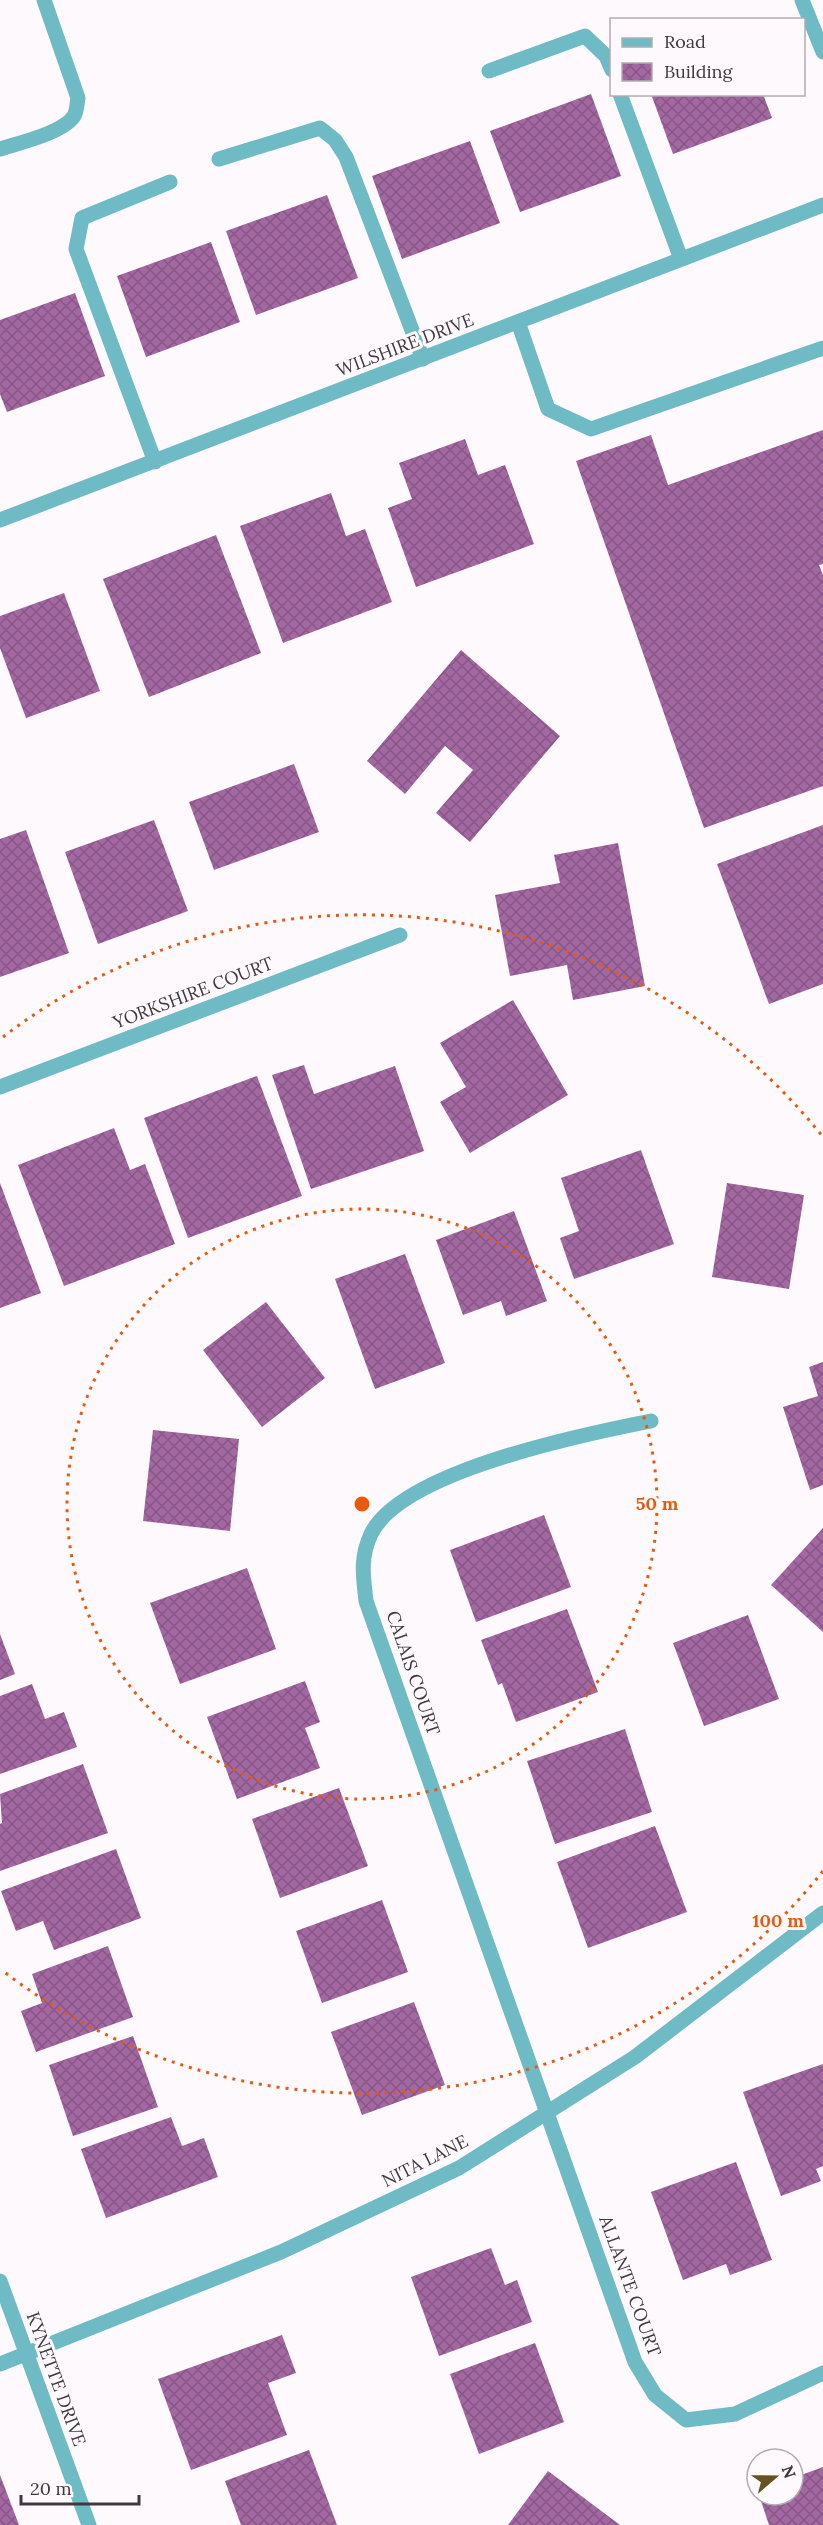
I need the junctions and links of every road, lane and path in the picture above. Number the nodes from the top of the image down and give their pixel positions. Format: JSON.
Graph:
{"nodes":[{"id":1,"x":44,"y":0,"type":"edge"},
{"id":2,"x":802,"y":0,"type":"edge"},
{"id":3,"x":823,"y":52,"type":"edge"},
{"id":4,"x":610,"y":65,"type":"edge"},
{"id":5,"x":489,"y":71,"type":"dead end"},
{"id":6,"x":621,"y":96,"type":"edge"},
{"id":7,"x":0,"y":149,"type":"edge"},
{"id":8,"x":219,"y":159,"type":"dead end"},
{"id":9,"x":170,"y":182,"type":"dead end"},
{"id":10,"x":823,"y":205,"type":"edge"},
{"id":11,"x":681,"y":260,"type":"junction"},
{"id":12,"x":518,"y":322,"type":"junction"},
{"id":13,"x":823,"y":348,"type":"edge"},
{"id":14,"x":423,"y":359,"type":"junction"},
{"id":15,"x":155,"y":462,"type":"junction"},
{"id":16,"x":0,"y":520,"type":"edge"},
{"id":17,"x":400,"y":935,"type":"dead end"},
{"id":18,"x":0,"y":1088,"type":"edge"},
{"id":19,"x":651,"y":1421,"type":"dead end"},
{"id":20,"x":823,"y":1913,"type":"edge"},
{"id":21,"x":548,"y":2114,"type":"junction"},
{"id":22,"x":0,"y":2281,"type":"edge"},
{"id":23,"x":26,"y":2354,"type":"junction"},
{"id":24,"x":0,"y":2364,"type":"edge"},
{"id":25,"x":823,"y":2373,"type":"edge"},
{"id":26,"x":89,"y":2525,"type":"edge"}],
"edges":[{"from":1,"to":7,"type":"street"},
{"from":2,"to":3,"type":"street"},
{"from":4,"to":5,"type":"street"},
{"from":6,"to":11,"type":"street"},
{"from":8,"to":14,"type":"street"},
{"from":9,"to":15,"type":"street"},
{"from":10,"to":11,"type":"street","name":"WILSHIRE DRIVE"},
{"from":11,"to":12,"type":"street","name":"WILSHIRE DRIVE"},
{"from":12,"to":13,"type":"street"},
{"from":12,"to":14,"type":"street","name":"WILSHIRE DRIVE"},
{"from":14,"to":15,"type":"street","name":"WILSHIRE DRIVE"},
{"from":15,"to":16,"type":"street","name":"WILSHIRE DRIVE"},
{"from":17,"to":18,"type":"street","name":"YORKSHIRE COURT"},
{"from":19,"to":21,"type":"street","name":"CALAIS COURT"},
{"from":20,"to":21,"type":"street","name":"NITA LANE"},
{"from":21,"to":23,"type":"street","name":"NITA LANE"},
{"from":21,"to":25,"type":"street","name":"ALLANTE COURT"},
{"from":22,"to":23,"type":"street","name":"KYNETTE DRIVE"},
{"from":23,"to":24,"type":"street","name":"NITA LANE"},
{"from":23,"to":26,"type":"street","name":"KYNETTE DRIVE"}]}
